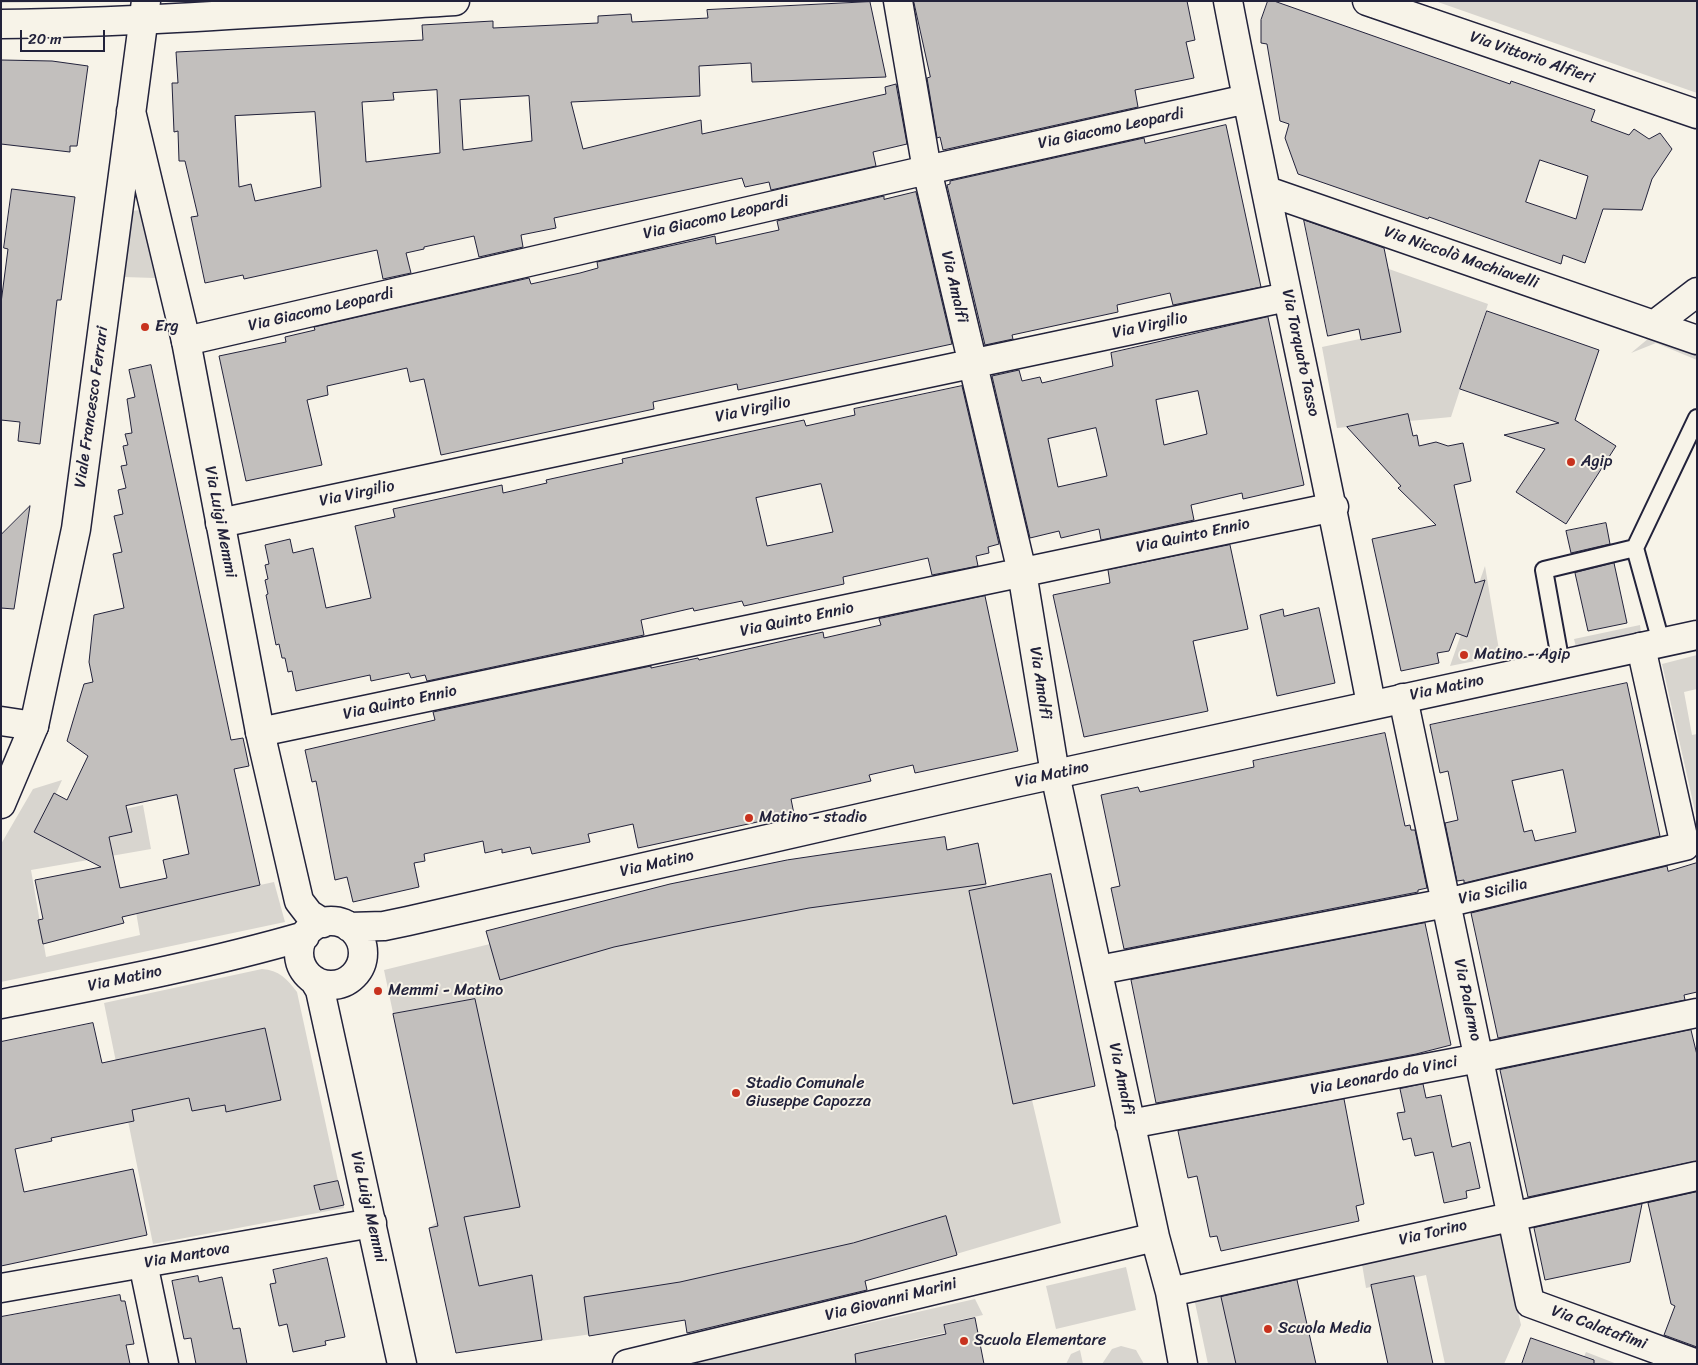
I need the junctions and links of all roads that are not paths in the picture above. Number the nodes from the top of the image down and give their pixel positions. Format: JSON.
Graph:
{"nodes":[{"id":1,"x":455,"y":1,"type":"edge"},
{"id":2,"x":898,"y":1,"type":"edge"},
{"id":3,"x":1228,"y":1,"type":"edge"},
{"id":4,"x":1367,"y":1,"type":"edge"},
{"id":5,"x":144,"y":11,"type":"edge"},
{"id":6,"x":1,"y":24,"type":"edge"},
{"id":7,"x":1247,"y":99,"type":"junction"},
{"id":8,"x":132,"y":111,"type":"junction"},
{"id":9,"x":1697,"y":114,"type":"edge"},
{"id":10,"x":927,"y":170,"type":"junction"},
{"id":11,"x":1267,"y":191,"type":"junction"},
{"id":12,"x":1697,"y":292,"type":"edge"},
{"id":13,"x":1287,"y":297,"type":"junction"},
{"id":14,"x":1654,"y":325,"type":"junction"},
{"id":15,"x":1697,"y":340,"type":"edge"},
{"id":16,"x":186,"y":341,"type":"junction"},
{"id":17,"x":972,"y":364,"type":"junction"},
{"id":18,"x":1697,"y":418,"type":"edge"},
{"id":19,"x":1334,"y":507,"type":"junction"},
{"id":20,"x":220,"y":523,"type":"junction"},
{"id":21,"x":1635,"y":548,"type":"junction"},
{"id":22,"x":1022,"y":572,"type":"junction"},
{"id":23,"x":1697,"y":635,"type":"edge"},
{"id":24,"x":1651,"y":645,"type":"junction"},
{"id":25,"x":1562,"y":664,"type":"junction"},
{"id":26,"x":1403,"y":698,"type":"junction"},
{"id":27,"x":1371,"y":704,"type":"junction"},
{"id":28,"x":1,"y":721,"type":"edge"},
{"id":29,"x":34,"y":726,"type":"junction"},
{"id":30,"x":260,"y":732,"type":"junction"},
{"id":31,"x":1055,"y":774,"type":"junction"},
{"id":32,"x":1,"y":804,"type":"edge"},
{"id":33,"x":1446,"y":903,"type":"junction"},
{"id":34,"x":408,"y":921,"type":"junction"},
{"id":35,"x":326,"y":928,"type":"junction"},
{"id":36,"x":248,"y":952,"type":"junction"},
{"id":37,"x":356,"y":970,"type":"junction"},
{"id":38,"x":1099,"y":970,"type":"junction"},
{"id":39,"x":308,"y":972,"type":"junction"},
{"id":40,"x":1,"y":1004,"type":"edge"},
{"id":41,"x":1697,"y":1013,"type":"edge"},
{"id":42,"x":332,"y":1050,"type":"junction"},
{"id":43,"x":1479,"y":1058,"type":"junction"},
{"id":44,"x":1130,"y":1124,"type":"junction"},
{"id":45,"x":1697,"y":1176,"type":"edge"},
{"id":46,"x":1512,"y":1215,"type":"junction"},
{"id":47,"x":372,"y":1223,"type":"junction"},
{"id":48,"x":1155,"y":1237,"type":"junction"},
{"id":49,"x":143,"y":1263,"type":"junction"},
{"id":50,"x":1,"y":1288,"type":"edge"},
{"id":51,"x":1170,"y":1292,"type":"junction"},
{"id":52,"x":1530,"y":1303,"type":"joint"},
{"id":53,"x":164,"y":1364,"type":"edge"},
{"id":54,"x":402,"y":1364,"type":"edge"},
{"id":55,"x":627,"y":1364,"type":"edge"},
{"id":56,"x":1183,"y":1364,"type":"edge"},
{"id":57,"x":1697,"y":1364,"type":"edge"}],
"edges":[{"from":1,"to":5,"type":"street"},
{"from":2,"to":10,"type":"street","name":"Via Amalfi"},
{"from":3,"to":7,"type":"street","name":"Via Torquato Tasso"},
{"from":4,"to":9,"type":"street","name":"Via Vittorio Alfieri"},
{"from":5,"to":6,"type":"street"},
{"from":5,"to":8,"type":"street","name":"Viale Francesco Ferrari"},
{"from":7,"to":10,"type":"street","name":"Via Giacomo Leopardi"},
{"from":7,"to":11,"type":"street","name":"Via Torquato Tasso"},
{"from":8,"to":16,"type":"street","name":"Via Luigi Memmi"},
{"from":8,"to":29,"type":"street","name":"Viale Francesco Ferrari"},
{"from":10,"to":16,"type":"street","name":"Via Giacomo Leopardi"},
{"from":10,"to":17,"type":"street","name":"Via Amalfi"},
{"from":11,"to":13,"type":"street","name":"Via Torquato Tasso"},
{"from":11,"to":14,"type":"street","name":"Via Niccolò Machiavelli"},
{"from":12,"to":14,"type":"street"},
{"from":13,"to":17,"type":"street","name":"Via Virgilio"},
{"from":13,"to":19,"type":"street","name":"Via Torquato Tasso"},
{"from":14,"to":15,"type":"street","name":"Via Niccolò Machiavelli"},
{"from":16,"to":20,"type":"street","name":"Via Luigi Memmi"},
{"from":17,"to":20,"type":"street","name":"Via Virgilio"},
{"from":17,"to":22,"type":"street","name":"Via Amalfi"},
{"from":18,"to":21,"type":"lane"},
{"from":19,"to":22,"type":"street","name":"Via Quinto Ennio"},
{"from":19,"to":27,"type":"street","name":"Via Torquato Tasso"},
{"from":20,"to":30,"type":"street","name":"Via Luigi Memmi"},
{"from":21,"to":24,"type":"lane"},
{"from":21,"to":25,"type":"lane"},
{"from":22,"to":30,"type":"street","name":"Via Quinto Ennio"},
{"from":22,"to":31,"type":"street","name":"Via Amalfi"},
{"from":23,"to":24,"type":"street","name":"Via Matino"},
{"from":24,"to":25,"type":"street","name":"Via Matino"},
{"from":24,"to":33,"type":"street","name":"Via Sicilia"},
{"from":25,"to":26,"type":"street","name":"Via Matino"},
{"from":26,"to":27,"type":"street","name":"Via Matino"},
{"from":26,"to":33,"type":"street","name":"Via Palermo"},
{"from":27,"to":31,"type":"street","name":"Via Matino"},
{"from":28,"to":29,"type":"street"},
{"from":29,"to":32,"type":"street","name":"Viale Francesco Ferrari"},
{"from":30,"to":35,"type":"street","name":"Via Luigi Memmi"},
{"from":31,"to":34,"type":"street","name":"Via Matino"},
{"from":31,"to":38,"type":"street","name":"Via Amalfi"},
{"from":33,"to":38,"type":"street","name":"Via Sicilia"},
{"from":33,"to":43,"type":"street","name":"Via Palermo"},
{"from":34,"to":35,"type":"street","name":"Via Matino"},
{"from":34,"to":37,"type":"street","name":"Via Matino"},
{"from":35,"to":36,"type":"street","name":"Via Matino"},
{"from":35,"to":37,"type":"street"},
{"from":35,"to":39,"type":"street"},
{"from":36,"to":39,"type":"street","name":"Via Matino"},
{"from":36,"to":40,"type":"street","name":"Via Matino"},
{"from":37,"to":39,"type":"street"},
{"from":37,"to":42,"type":"street","name":"Via Luigi Memmi"},
{"from":38,"to":44,"type":"street","name":"Via Amalfi"},
{"from":39,"to":42,"type":"street","name":"Via Luigi Memmi"},
{"from":41,"to":43,"type":"street","name":"Via Leonardo da Vinci"},
{"from":42,"to":47,"type":"street","name":"Via Luigi Memmi"},
{"from":43,"to":44,"type":"street","name":"Via Leonardo da Vinci"},
{"from":43,"to":46,"type":"street","name":"Via Palermo"},
{"from":44,"to":48,"type":"street","name":"Via Amalfi"},
{"from":45,"to":46,"type":"street","name":"Via Torino"},
{"from":46,"to":51,"type":"street","name":"Via Torino"},
{"from":46,"to":52,"type":"street","name":"Via Palermo"},
{"from":47,"to":49,"type":"street","name":"Via Mantova"},
{"from":47,"to":54,"type":"street","name":"Via Luigi Memmi"},
{"from":48,"to":51,"type":"street","name":"Via Amalfi"},
{"from":48,"to":55,"type":"street","name":"Via Giovanni Marini"},
{"from":49,"to":50,"type":"street","name":"Via Mantova"},
{"from":49,"to":53,"type":"street"},
{"from":51,"to":56,"type":"street","name":"Via Amalfi"},
{"from":52,"to":57,"type":"street","name":"Via Calatafimi"}]}
